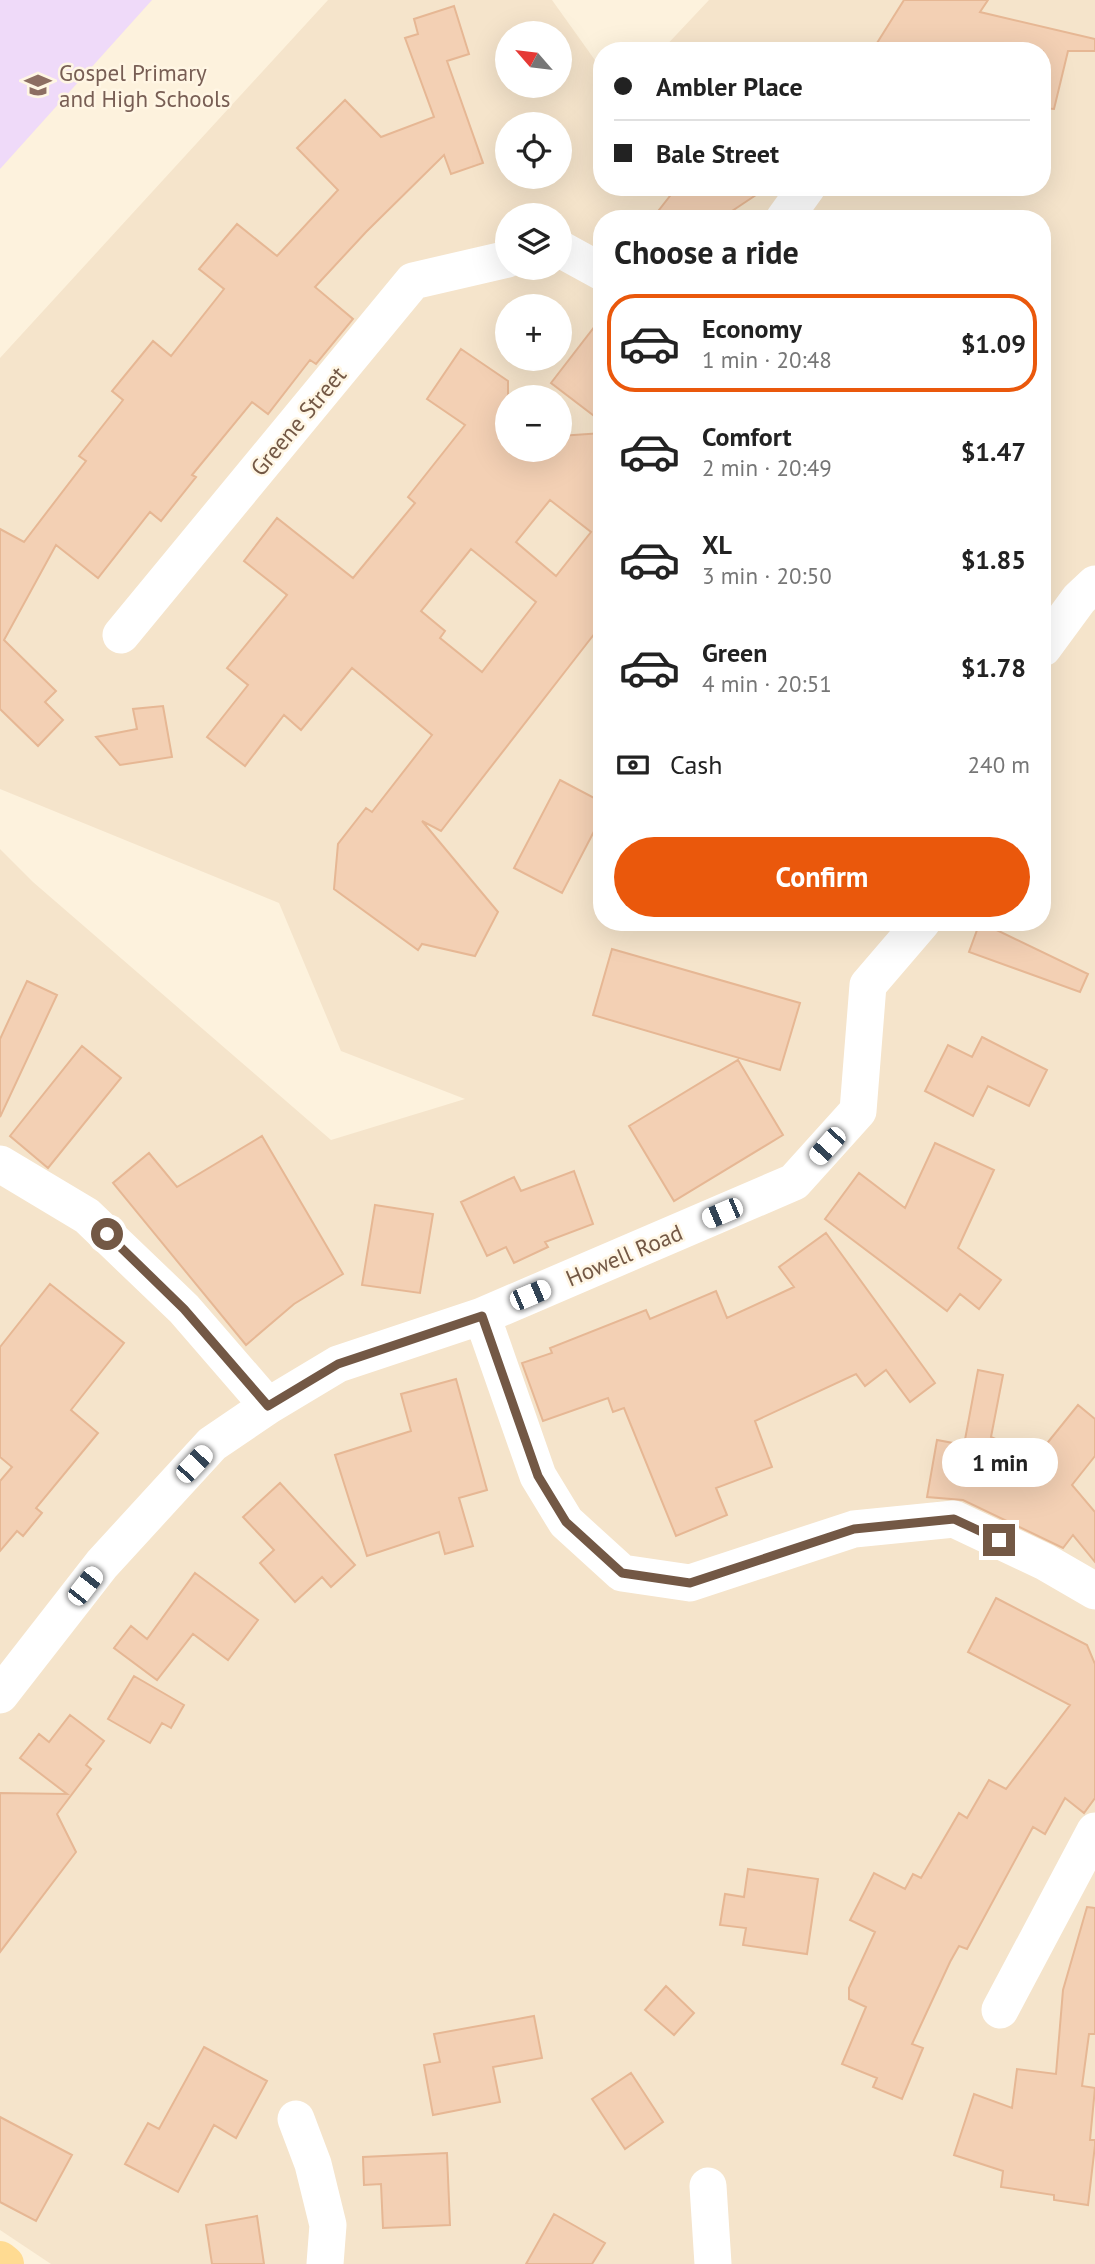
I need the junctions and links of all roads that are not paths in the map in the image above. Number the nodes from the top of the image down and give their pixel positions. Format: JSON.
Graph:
{"nodes":[{"id":1,"x":572,"y":256,"type":"edge"},
{"id":2,"x":495,"y":262,"type":"edge"},
{"id":3,"x":593,"y":267,"type":"edge"},
{"id":4,"x":1095,"y":584,"type":"edge"},
{"id":5,"x":1051,"y":630,"type":"edge"},
{"id":6,"x":121,"y":635,"type":"dead end"},
{"id":7,"x":914,"y":931,"type":"edge"},
{"id":8,"x":0,"y":1164,"type":"edge"},
{"id":9,"x":482,"y":1316,"type":"junction"},
{"id":10,"x":268,"y":1406,"type":"junction"},
{"id":11,"x":1095,"y":1591,"type":"edge"},
{"id":12,"x":0,"y":1695,"type":"edge"},
{"id":13,"x":1095,"y":1831,"type":"edge"},
{"id":14,"x":1000,"y":2010,"type":"dead end"},
{"id":15,"x":296,"y":2119,"type":"dead end"},
{"id":16,"x":708,"y":2186,"type":"dead end"},
{"id":17,"x":0,"y":2260,"type":"edge"},
{"id":18,"x":5,"y":2264,"type":"edge"},
{"id":19,"x":324,"y":2264,"type":"edge"},
{"id":20,"x":713,"y":2264,"type":"edge"}],
"edges":[{"from":1,"to":3,"type":"street"},
{"from":2,"to":6,"type":"street","name":"Greene Street"},
{"from":4,"to":5,"type":"street"},
{"from":7,"to":9,"type":"street","name":"Howell Road"},
{"from":8,"to":10,"type":"street"},
{"from":9,"to":10,"type":"street","name":"Howell Road"},
{"from":9,"to":11,"type":"street"},
{"from":10,"to":12,"type":"street","name":"Howell Road"},
{"from":13,"to":14,"type":"street"},
{"from":15,"to":19,"type":"street"},
{"from":16,"to":20,"type":"street"},
{"from":17,"to":18,"type":"main road"}]}
